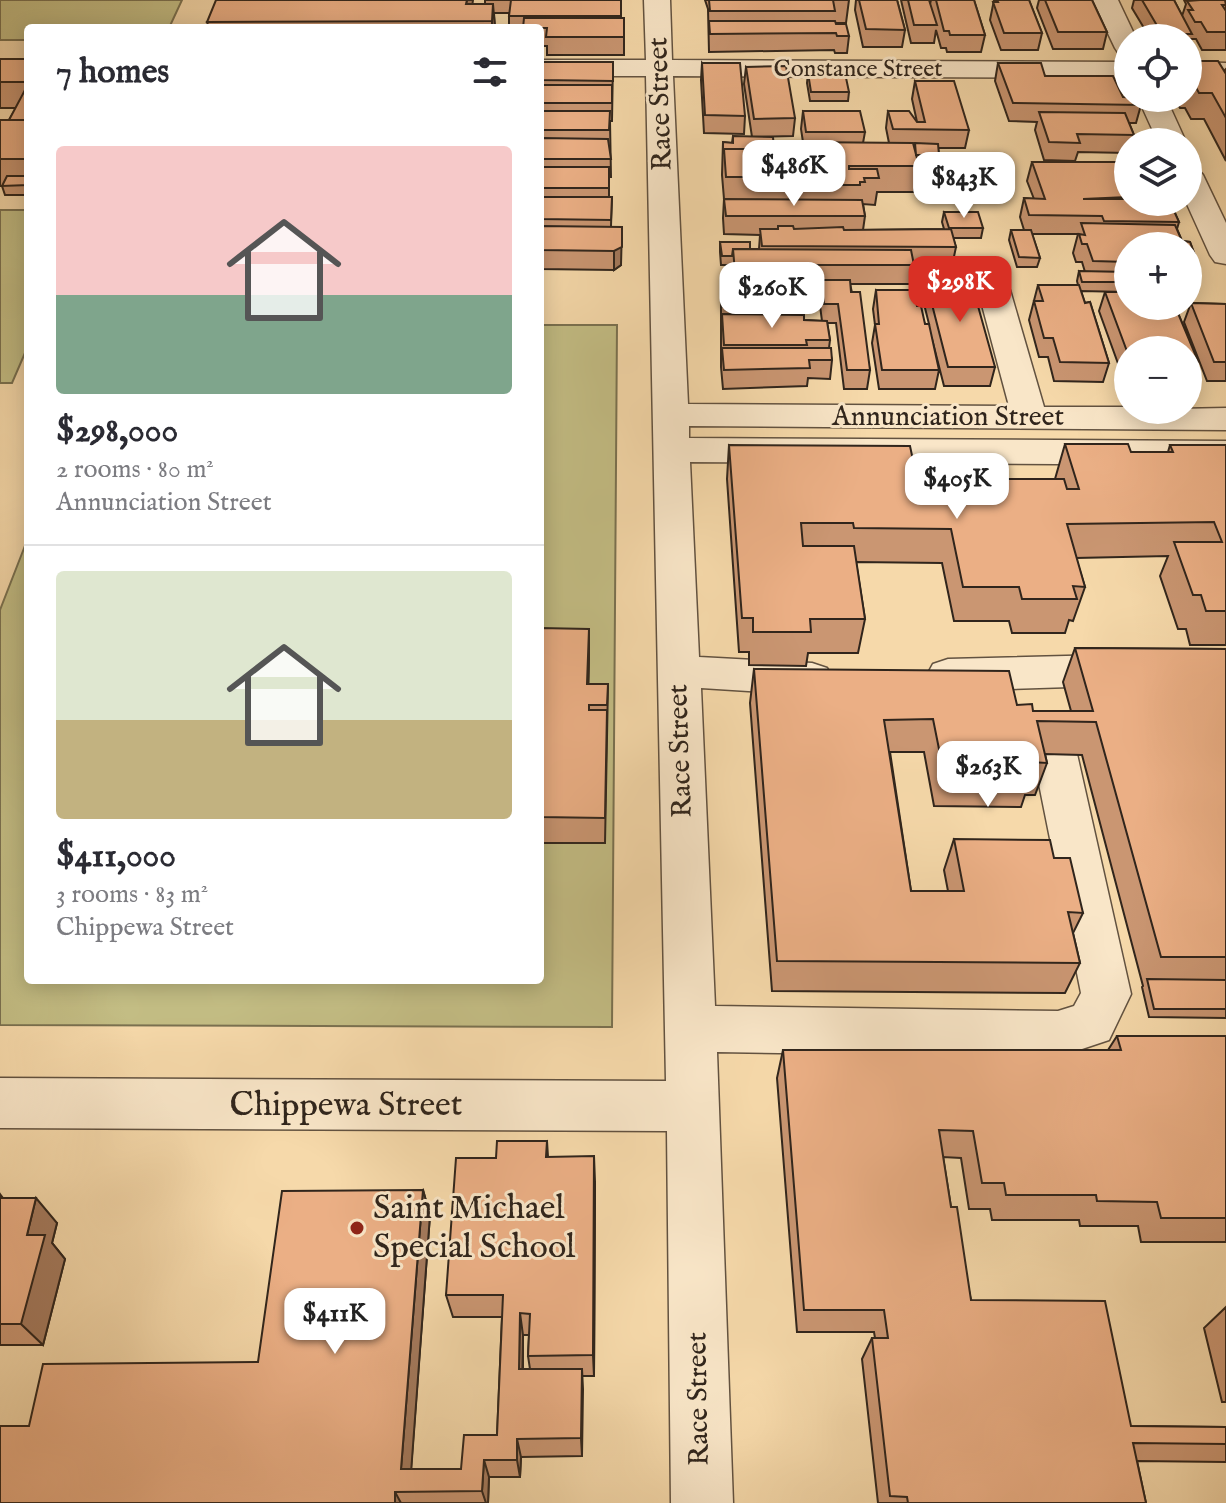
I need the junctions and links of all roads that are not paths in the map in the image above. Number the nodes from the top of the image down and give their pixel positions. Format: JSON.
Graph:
{"nodes":[{"id":1,"x":657,"y":0,"type":"edge"},
{"id":2,"x":1105,"y":0,"type":"edge"},
{"id":3,"x":1116,"y":24,"type":"edge"},
{"id":4,"x":544,"y":68,"type":"edge"},
{"id":5,"x":660,"y":68,"type":"junction"},
{"id":6,"x":1114,"y":70,"type":"edge"},
{"id":7,"x":1202,"y":70,"type":"edge"},
{"id":8,"x":1226,"y":71,"type":"edge"},
{"id":9,"x":1202,"y":204,"type":"edge"},
{"id":10,"x":1226,"y":255,"type":"edge"},
{"id":11,"x":994,"y":290,"type":"dead end"},
{"id":12,"x":1030,"y":418,"type":"junction"},
{"id":13,"x":1226,"y":419,"type":"edge"},
{"id":14,"x":671,"y":432,"type":"junction"},
{"id":15,"x":1226,"y":453,"type":"edge"},
{"id":16,"x":1226,"y":667,"type":"edge"},
{"id":17,"x":678,"y":671,"type":"junction"},
{"id":18,"x":1034,"y":672,"type":"junction"},
{"id":19,"x":911,"y":676,"type":"edge"},
{"id":20,"x":849,"y":678,"type":"edge"},
{"id":21,"x":690,"y":1029,"type":"junction"},
{"id":22,"x":0,"y":1103,"type":"edge"},
{"id":23,"x":693,"y":1106,"type":"junction"},
{"id":24,"x":702,"y":1503,"type":"edge"}],
"edges":[{"from":1,"to":5,"type":"street","name":"Race Street"},
{"from":2,"to":3,"type":"street"},
{"from":4,"to":5,"type":"street","name":"Constance Street"},
{"from":5,"to":6,"type":"street","name":"Constance Street"},
{"from":5,"to":14,"type":"street","name":"Race Street"},
{"from":7,"to":8,"type":"street"},
{"from":9,"to":10,"type":"street"},
{"from":11,"to":12,"type":"street"},
{"from":12,"to":13,"type":"street","name":"Annunciation Street"},
{"from":12,"to":14,"type":"street","name":"Annunciation Street"},
{"from":14,"to":15,"type":"street","name":"Annunciation Street"},
{"from":14,"to":17,"type":"street","name":"Race Street"},
{"from":16,"to":18,"type":"street"},
{"from":17,"to":20,"type":"street"},
{"from":17,"to":21,"type":"street","name":"Race Street"},
{"from":18,"to":19,"type":"street"},
{"from":18,"to":21,"type":"street"},
{"from":21,"to":23,"type":"street","name":"Race Street"},
{"from":22,"to":23,"type":"street","name":"Chippewa Street"},
{"from":23,"to":24,"type":"street","name":"Race Street"}]}
